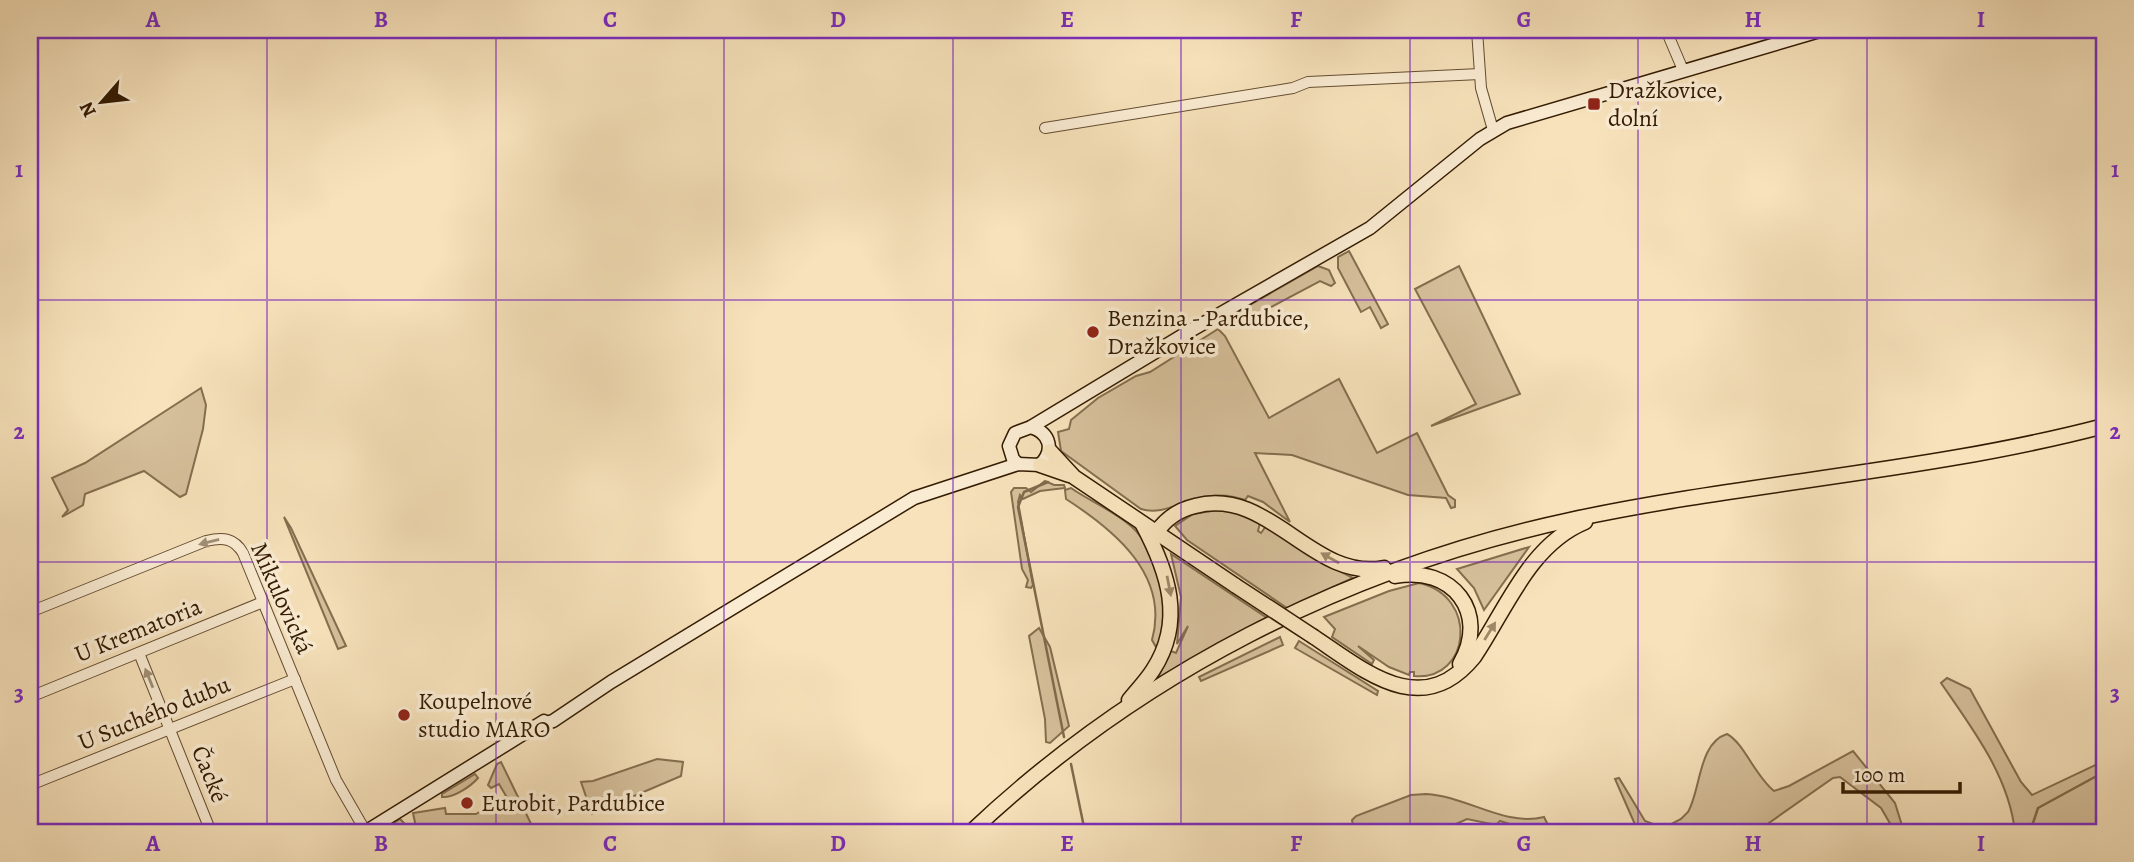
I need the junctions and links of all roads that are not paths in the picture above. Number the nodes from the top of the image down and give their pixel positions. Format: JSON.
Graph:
{"nodes":[{"id":1,"x":1492,"y":30,"type":"edge"},
{"id":2,"x":1666,"y":30,"type":"edge"},
{"id":3,"x":1823,"y":30,"type":"edge"},
{"id":4,"x":1477,"y":32,"type":"edge"},
{"id":5,"x":1683,"y":70,"type":"junction"},
{"id":6,"x":1480,"y":74,"type":"junction"},
{"id":7,"x":1045,"y":128,"type":"dead end"},
{"id":8,"x":1493,"y":131,"type":"junction"},
{"id":9,"x":1060,"y":409,"type":"junction"},
{"id":10,"x":2104,"y":426,"type":"edge"},
{"id":11,"x":1031,"y":427,"type":"junction"},
{"id":12,"x":1046,"y":435,"type":"junction"},
{"id":13,"x":1049,"y":451,"type":"junction"},
{"id":14,"x":1010,"y":452,"type":"junction"},
{"id":15,"x":1018,"y":464,"type":"junction"},
{"id":16,"x":1040,"y":464,"type":"junction"},
{"id":17,"x":990,"y":471,"type":"junction"},
{"id":18,"x":1074,"y":477,"type":"junction"},
{"id":19,"x":1617,"y":511,"type":"junction"},
{"id":20,"x":1143,"y":524,"type":"junction"},
{"id":21,"x":1156,"y":533,"type":"junction"},
{"id":22,"x":1419,"y":561,"type":"junction"},
{"id":23,"x":1360,"y":583,"type":"junction"},
{"id":24,"x":263,"y":602,"type":"junction"},
{"id":25,"x":30,"y":612,"type":"edge"},
{"id":26,"x":139,"y":653,"type":"junction"},
{"id":27,"x":295,"y":679,"type":"junction"},
{"id":28,"x":1445,"y":680,"type":"junction"},
{"id":29,"x":611,"y":682,"type":"junction"},
{"id":30,"x":30,"y":697,"type":"edge"},
{"id":31,"x":1122,"y":710,"type":"junction"},
{"id":32,"x":540,"y":725,"type":"junction"},
{"id":33,"x":170,"y":729,"type":"junction"},
{"id":34,"x":30,"y":785,"type":"edge"},
{"id":35,"x":211,"y":832,"type":"edge"},
{"id":36,"x":366,"y":832,"type":"edge"},
{"id":37,"x":971,"y":832,"type":"edge"}],
"edges":[{"from":1,"to":4,"type":"street"},
{"from":2,"to":5,"type":"street"},
{"from":3,"to":5,"type":"main road"},
{"from":4,"to":6,"type":"street"},
{"from":5,"to":8,"type":"main road"},
{"from":6,"to":7,"type":"street"},
{"from":6,"to":8,"type":"street"},
{"from":8,"to":9,"type":"main road"},
{"from":9,"to":11,"type":"main road"},
{"from":9,"to":12,"type":"main road"},
{"from":10,"to":19,"type":"main road"},
{"from":11,"to":12,"type":"main road"},
{"from":11,"to":14,"type":"main road"},
{"from":12,"to":13,"type":"main road"},
{"from":13,"to":16,"type":"main road"},
{"from":13,"to":18,"type":"main road"},
{"from":14,"to":15,"type":"main road"},
{"from":14,"to":17,"type":"main road"},
{"from":15,"to":16,"type":"main road"},
{"from":15,"to":17,"type":"main road"},
{"from":16,"to":18,"type":"main road"},
{"from":17,"to":29,"type":"main road"},
{"from":18,"to":20,"type":"main road"},
{"from":19,"to":22,"type":"main road"},
{"from":28,"to":19,"type":"main road","one_way":true},
{"from":20,"to":21,"type":"main road"},
{"from":20,"to":31,"type":"main road","one_way":true},
{"from":22,"to":21,"type":"main road","one_way":true},
{"from":21,"to":28,"type":"main road","bridge":true},
{"from":22,"to":23,"type":"main road"},
{"from":23,"to":28,"type":"main road"},
{"from":23,"to":31,"type":"main road"},
{"from":24,"to":25,"type":"street","name":"Mikulovická","one_way":true},
{"from":24,"to":26,"type":"street","name":"U Krematoria"},
{"from":24,"to":27,"type":"street","name":"Mikulovická"},
{"from":26,"to":30,"type":"street","name":"U Krematoria"},
{"from":33,"to":26,"type":"street","name":"Čacké","one_way":true},
{"from":27,"to":33,"type":"street","name":"U Suchého dubu"},
{"from":27,"to":36,"type":"street","name":"Mikulovická"},
{"from":29,"to":32,"type":"main road"},
{"from":29,"to":32,"type":"main road"},
{"from":31,"to":37,"type":"main road"},
{"from":32,"to":36,"type":"main road"},
{"from":33,"to":34,"type":"street","name":"U Suchého dubu"},
{"from":33,"to":35,"type":"street","name":"Čacké"}]}
